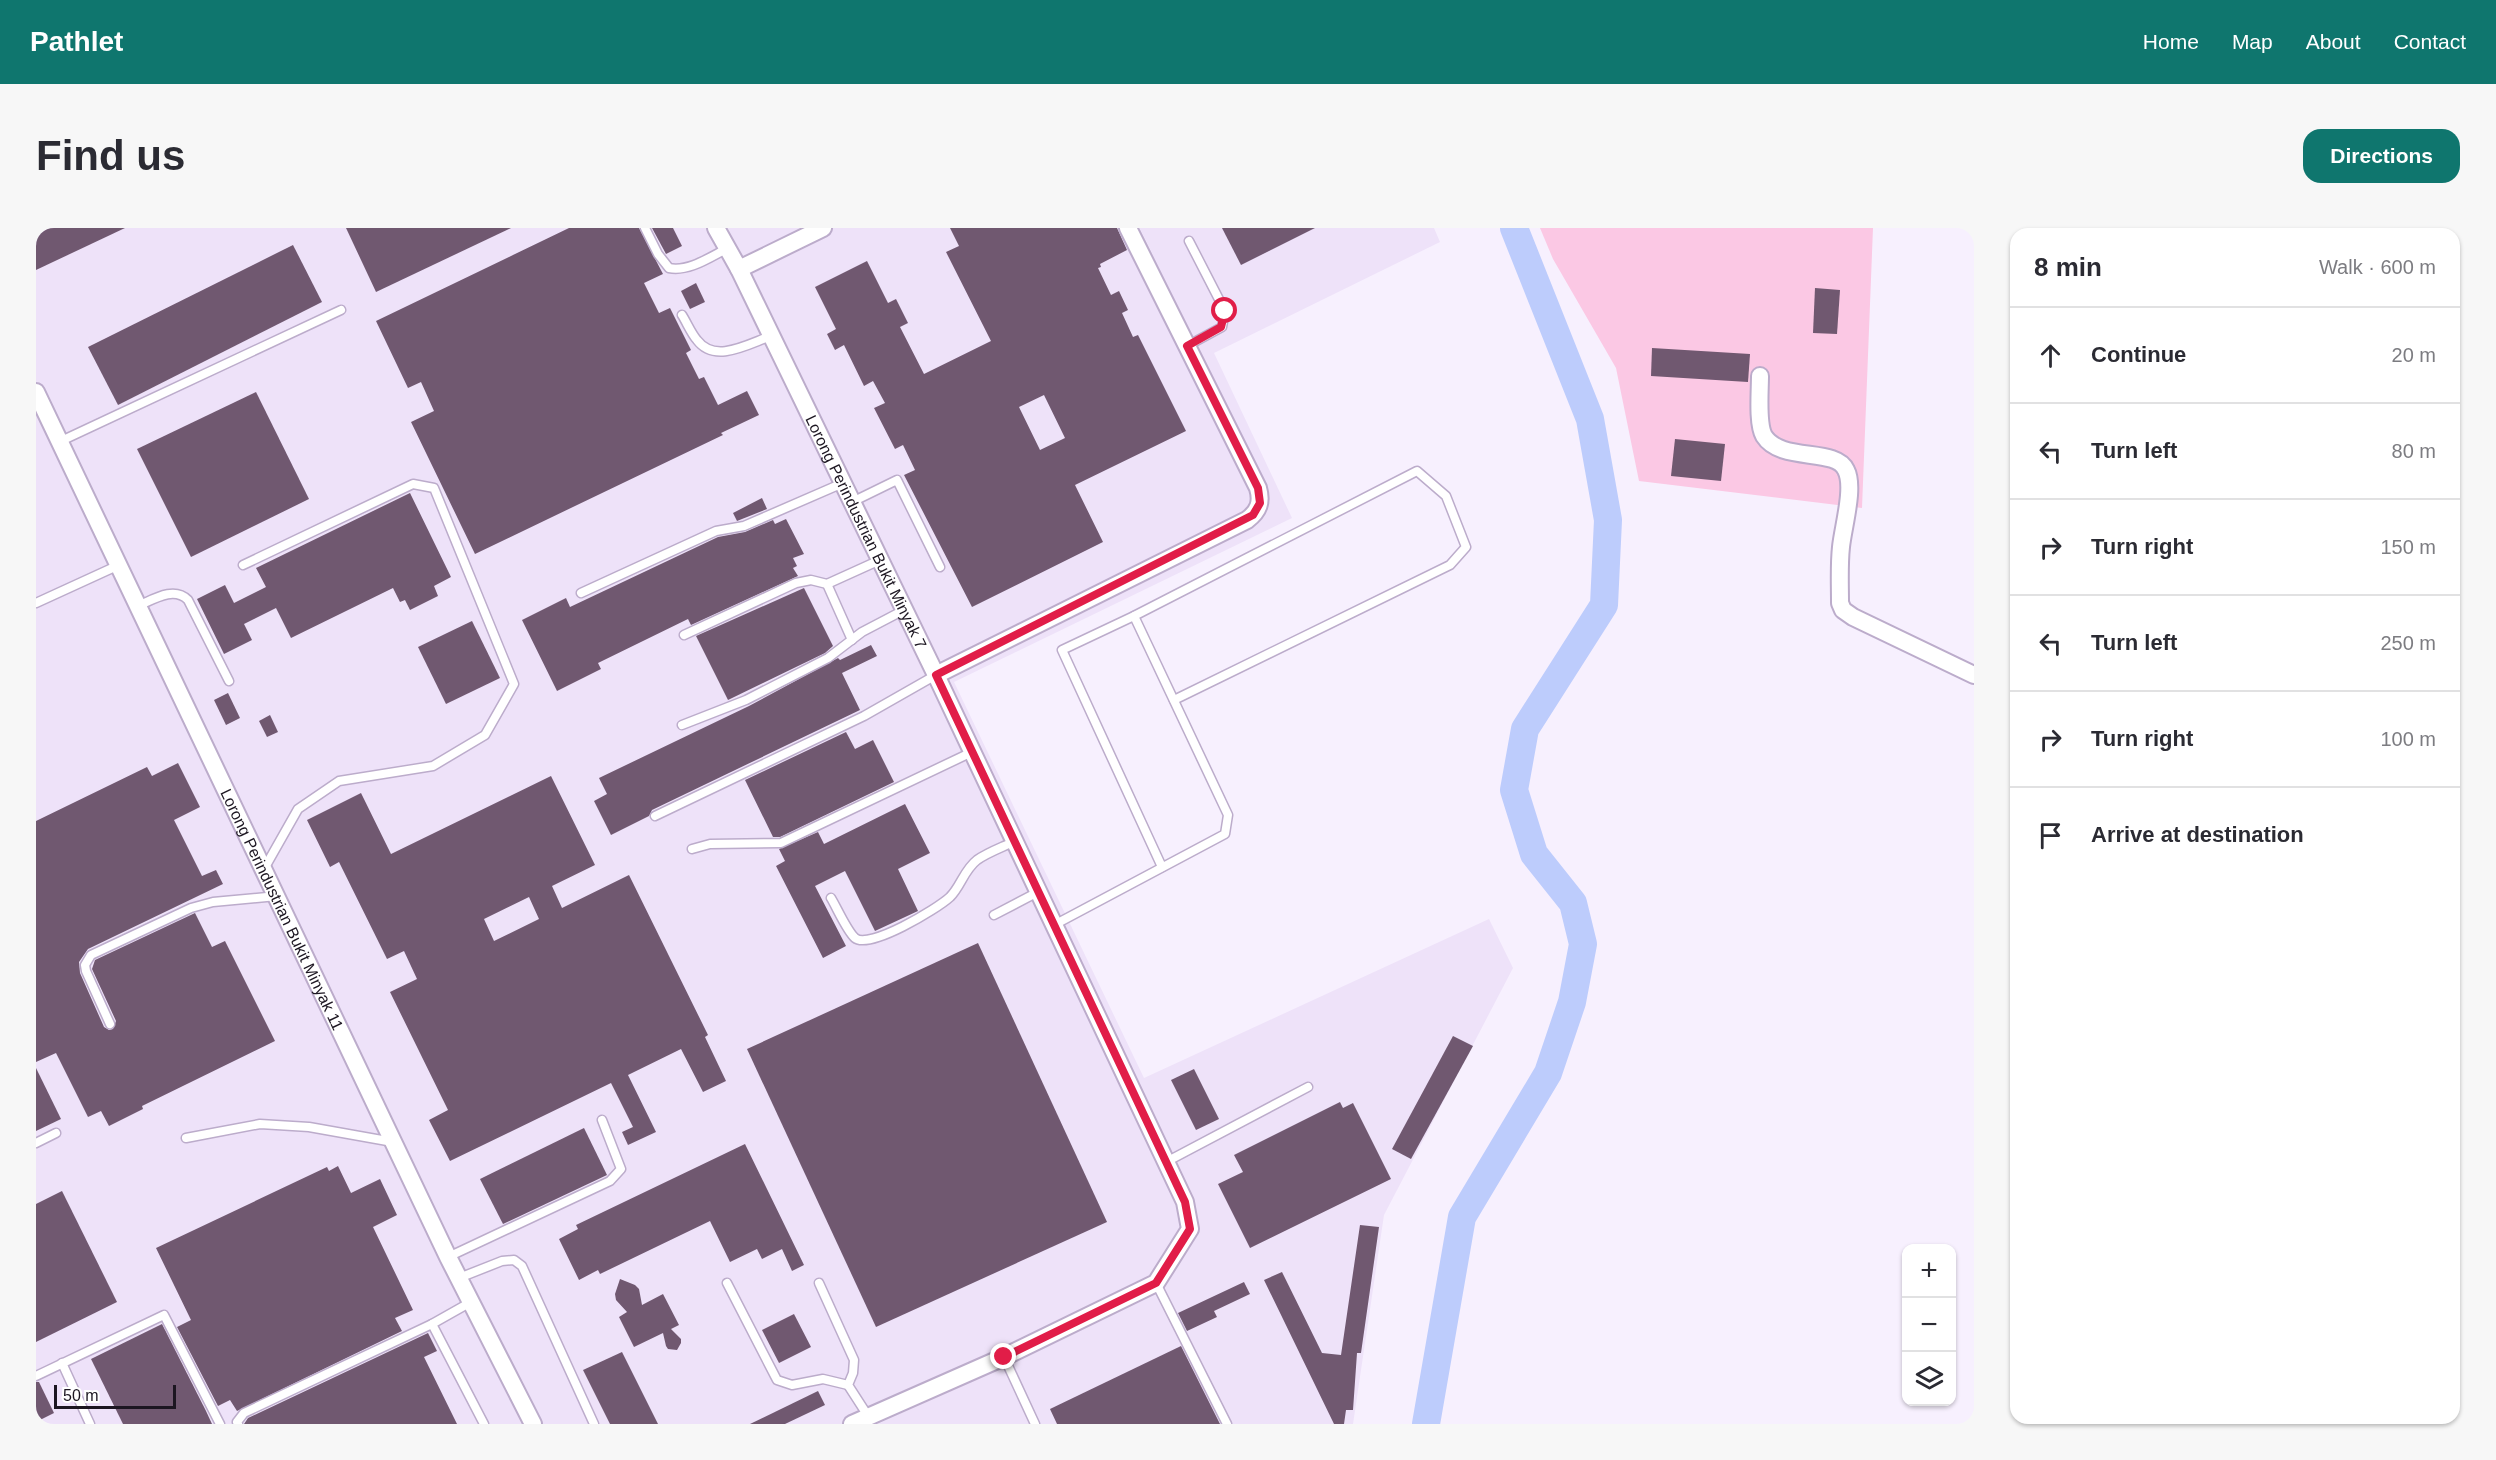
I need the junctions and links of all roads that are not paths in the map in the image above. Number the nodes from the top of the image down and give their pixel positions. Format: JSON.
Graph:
{"nodes":[{"id":1,"x":645,"y":228,"type":"edge"},
{"id":2,"x":716,"y":228,"type":"edge"},
{"id":3,"x":823,"y":228,"type":"edge"},
{"id":4,"x":1128,"y":228,"type":"edge"},
{"id":5,"x":1189,"y":241,"type":"dead end"},
{"id":6,"x":728,"y":248,"type":"junction"},
{"id":7,"x":739,"y":269,"type":"junction"},
{"id":8,"x":341,"y":310,"type":"dead end"},
{"id":9,"x":682,"y":315,"type":"dead end"},
{"id":10,"x":771,"y":336,"type":"junction"},
{"id":11,"x":1187,"y":346,"type":"junction"},
{"id":12,"x":1760,"y":376,"type":"dead end"},
{"id":13,"x":36,"y":392,"type":"edge"},
{"id":14,"x":61,"y":441,"type":"junction"},
{"id":15,"x":843,"y":483,"type":"junction"},
{"id":16,"x":852,"y":502,"type":"junction"},
{"id":17,"x":880,"y":560,"type":"junction"},
{"id":18,"x":118,"y":565,"type":"junction"},
{"id":19,"x":243,"y":565,"type":"dead end"},
{"id":20,"x":940,"y":567,"type":"dead end"},
{"id":21,"x":827,"y":584,"type":"junction"},
{"id":22,"x":581,"y":592,"type":"dead end"},
{"id":23,"x":36,"y":603,"type":"edge"},
{"id":24,"x":138,"y":606,"type":"junction"},
{"id":25,"x":904,"y":609,"type":"junction"},
{"id":26,"x":1134,"y":616,"type":"junction"},
{"id":27,"x":684,"y":635,"type":"dead end"},
{"id":28,"x":852,"y":640,"type":"junction"},
{"id":29,"x":936,"y":675,"type":"junction"},
{"id":30,"x":1974,"y":675,"type":"edge"},
{"id":31,"x":229,"y":681,"type":"dead end"},
{"id":32,"x":1173,"y":700,"type":"junction"},
{"id":33,"x":682,"y":725,"type":"dead end"},
{"id":34,"x":972,"y":752,"type":"junction"},
{"id":35,"x":655,"y":816,"type":"dead end"},
{"id":36,"x":1015,"y":842,"type":"junction"},
{"id":37,"x":692,"y":849,"type":"dead end"},
{"id":38,"x":1162,"y":867,"type":"junction"},
{"id":39,"x":264,"y":869,"type":"junction"},
{"id":40,"x":1038,"y":892,"type":"junction"},
{"id":41,"x":277,"y":896,"type":"junction"},
{"id":42,"x":831,"y":898,"type":"dead end"},
{"id":43,"x":994,"y":915,"type":"dead end"},
{"id":44,"x":1054,"y":925,"type":"junction"},
{"id":45,"x":110,"y":1024,"type":"dead end"},
{"id":46,"x":1308,"y":1087,"type":"dead end"},
{"id":47,"x":602,"y":1120,"type":"dead end"},
{"id":48,"x":56,"y":1133,"type":"dead end"},
{"id":49,"x":186,"y":1138,"type":"dead end"},
{"id":50,"x":394,"y":1142,"type":"junction"},
{"id":51,"x":36,"y":1143,"type":"edge"},
{"id":52,"x":1166,"y":1162,"type":"junction"},
{"id":53,"x":448,"y":1257,"type":"junction"},
{"id":54,"x":459,"y":1278,"type":"junction"},
{"id":55,"x":727,"y":1283,"type":"dead end"},
{"id":56,"x":819,"y":1283,"type":"dead end"},
{"id":57,"x":1156,"y":1283,"type":"junction"},
{"id":58,"x":471,"y":1302,"type":"junction"},
{"id":59,"x":432,"y":1324,"type":"junction"},
{"id":60,"x":1004,"y":1357,"type":"junction"},
{"id":61,"x":62,"y":1363,"type":"junction"},
{"id":62,"x":36,"y":1376,"type":"edge"},
{"id":63,"x":848,"y":1385,"type":"junction"},
{"id":64,"x":859,"y":1421,"type":"edge"},
{"id":65,"x":90,"y":1424,"type":"edge"},
{"id":66,"x":220,"y":1424,"type":"edge"},
{"id":67,"x":238,"y":1424,"type":"edge"},
{"id":68,"x":483,"y":1424,"type":"edge"},
{"id":69,"x":533,"y":1424,"type":"edge"},
{"id":70,"x":594,"y":1424,"type":"edge"},
{"id":71,"x":1035,"y":1424,"type":"edge"},
{"id":72,"x":1227,"y":1424,"type":"edge"}],
"edges":[{"from":1,"to":6,"type":"lane"},
{"from":2,"to":6,"type":"street","name":"Lorong Perindustrian Bukit Minyak 7"},
{"from":3,"to":7,"type":"street"},
{"from":4,"to":11,"type":"street"},
{"from":5,"to":11,"type":"lane"},
{"from":6,"to":7,"type":"street","name":"Lorong Perindustrian Bukit Minyak 7"},
{"from":7,"to":10,"type":"street","name":"Lorong Perindustrian Bukit Minyak 7"},
{"from":8,"to":14,"type":"lane"},
{"from":9,"to":10,"type":"lane"},
{"from":10,"to":15,"type":"street","name":"Lorong Perindustrian Bukit Minyak 7"},
{"from":11,"to":29,"type":"street"},
{"from":12,"to":30,"type":"street"},
{"from":13,"to":14,"type":"street","name":"Lorong Perindustrian Bukit Minyak 11"},
{"from":14,"to":18,"type":"street","name":"Lorong Perindustrian Bukit Minyak 11"},
{"from":15,"to":16,"type":"street","name":"Lorong Perindustrian Bukit Minyak 7"},
{"from":15,"to":22,"type":"lane"},
{"from":16,"to":17,"type":"street","name":"Lorong Perindustrian Bukit Minyak 7"},
{"from":16,"to":20,"type":"lane"},
{"from":17,"to":21,"type":"lane"},
{"from":17,"to":25,"type":"street","name":"Lorong Perindustrian Bukit Minyak 7"},
{"from":18,"to":23,"type":"lane"},
{"from":18,"to":24,"type":"street","name":"Lorong Perindustrian Bukit Minyak 11"},
{"from":19,"to":39,"type":"lane"},
{"from":21,"to":27,"type":"lane"},
{"from":21,"to":28,"type":"lane"},
{"from":24,"to":31,"type":"lane"},
{"from":24,"to":39,"type":"street","name":"Lorong Perindustrian Bukit Minyak 11"},
{"from":25,"to":28,"type":"lane"},
{"from":25,"to":29,"type":"street","name":"Lorong Perindustrian Bukit Minyak 7"},
{"from":26,"to":32,"type":"lane"},
{"from":26,"to":32,"type":"lane"},
{"from":26,"to":38,"type":"lane"},
{"from":28,"to":33,"type":"lane"},
{"from":29,"to":34,"type":"street","name":"Lorong Perindustrian Bukit Minyak 7"},
{"from":29,"to":35,"type":"lane"},
{"from":32,"to":38,"type":"lane"},
{"from":34,"to":36,"type":"street","name":"Lorong Perindustrian Bukit Minyak 7"},
{"from":34,"to":37,"type":"lane"},
{"from":36,"to":40,"type":"street","name":"Lorong Perindustrian Bukit Minyak 7"},
{"from":36,"to":42,"type":"lane"},
{"from":38,"to":44,"type":"lane"},
{"from":39,"to":41,"type":"street","name":"Lorong Perindustrian Bukit Minyak 11"},
{"from":40,"to":43,"type":"lane"},
{"from":40,"to":44,"type":"street","name":"Lorong Perindustrian Bukit Minyak 7"},
{"from":41,"to":45,"type":"lane"},
{"from":41,"to":50,"type":"street","name":"Lorong Perindustrian Bukit Minyak 11"},
{"from":44,"to":52,"type":"street","name":"Lorong Perindustrian Bukit Minyak 7"},
{"from":46,"to":52,"type":"lane"},
{"from":47,"to":53,"type":"lane"},
{"from":48,"to":51,"type":"lane"},
{"from":49,"to":50,"type":"lane"},
{"from":50,"to":53,"type":"street","name":"Lorong Perindustrian Bukit Minyak 11"},
{"from":52,"to":57,"type":"street","name":"Lorong Perindustrian Bukit Minyak 7"},
{"from":53,"to":54,"type":"street","name":"Lorong Perindustrian Bukit Minyak 11"},
{"from":54,"to":58,"type":"street","name":"Lorong Perindustrian Bukit Minyak 11"},
{"from":54,"to":70,"type":"lane"},
{"from":55,"to":63,"type":"lane"},
{"from":56,"to":63,"type":"lane"},
{"from":57,"to":60,"type":"street"},
{"from":57,"to":72,"type":"lane"},
{"from":58,"to":59,"type":"lane"},
{"from":58,"to":69,"type":"street","name":"Lorong Perindustrian Bukit Minyak 11"},
{"from":59,"to":67,"type":"lane"},
{"from":59,"to":68,"type":"lane"},
{"from":60,"to":64,"type":"street"},
{"from":60,"to":71,"type":"lane"},
{"from":61,"to":62,"type":"lane"},
{"from":61,"to":65,"type":"lane"},
{"from":61,"to":66,"type":"lane"},
{"from":63,"to":64,"type":"lane"}]}
